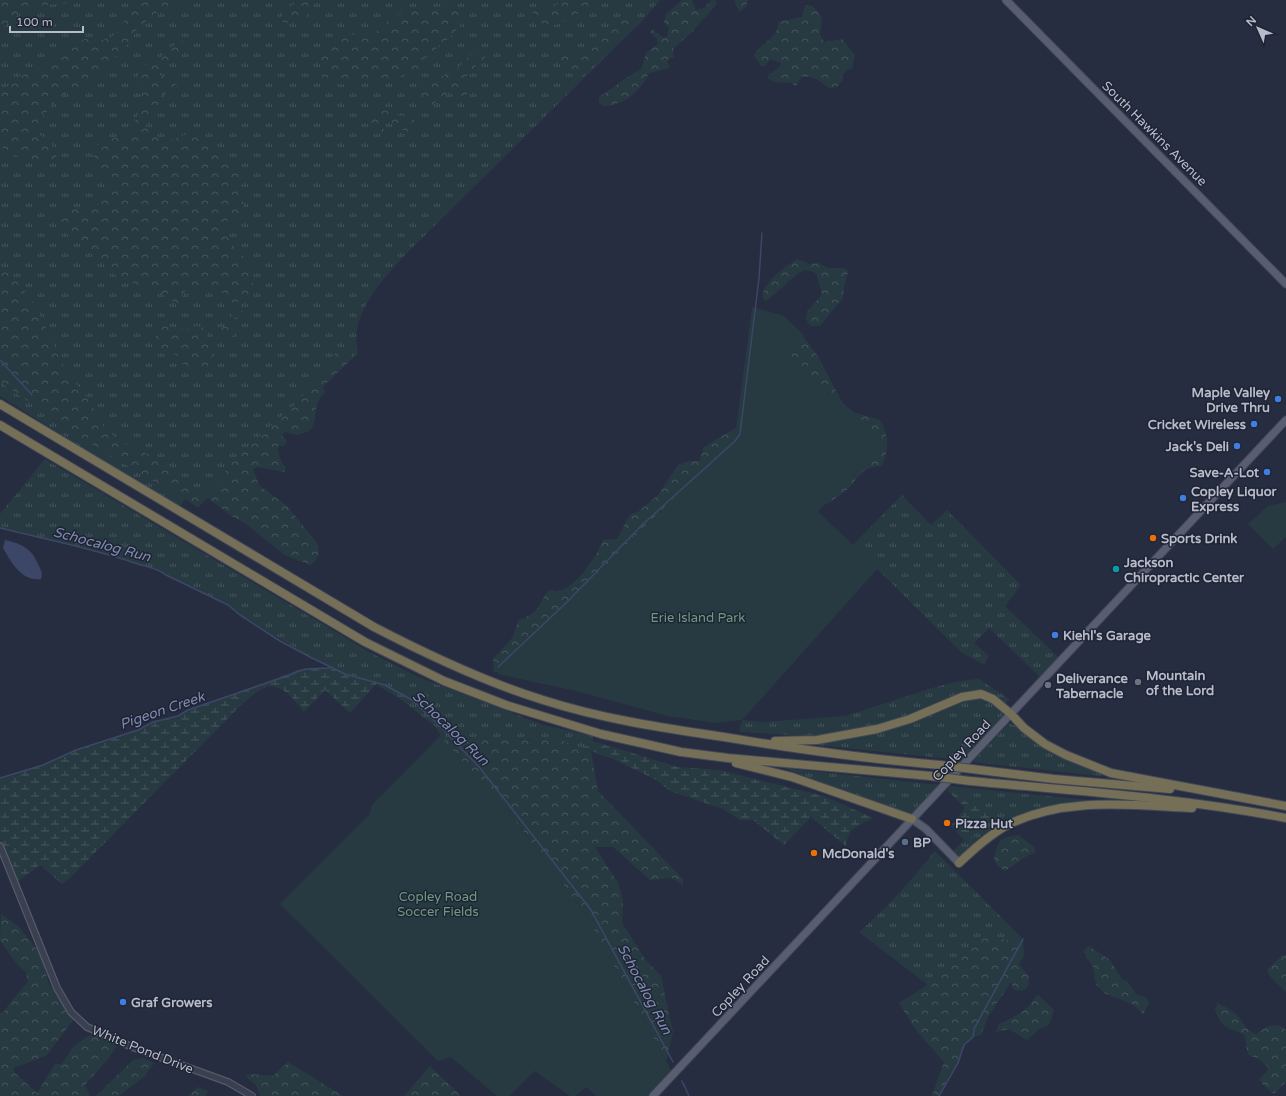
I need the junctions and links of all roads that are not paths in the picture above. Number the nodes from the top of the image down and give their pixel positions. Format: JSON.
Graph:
{"nodes":[{"id":1,"x":1006,"y":0,"type":"edge"},
{"id":2,"x":1286,"y":284,"type":"edge"},
{"id":3,"x":0,"y":404,"type":"edge"},
{"id":4,"x":1286,"y":420,"type":"edge"},
{"id":5,"x":0,"y":425,"type":"edge"},
{"id":6,"x":1011,"y":714,"type":"junction"},
{"id":7,"x":690,"y":732,"type":"junction"},
{"id":8,"x":704,"y":756,"type":"junction"},
{"id":9,"x":1217,"y":793,"type":"junction"},
{"id":10,"x":1286,"y":806,"type":"edge"},
{"id":11,"x":1247,"y":811,"type":"junction"},
{"id":12,"x":1286,"y":818,"type":"edge"},
{"id":13,"x":912,"y":819,"type":"junction"},
{"id":14,"x":0,"y":846,"type":"edge"},
{"id":15,"x":959,"y":863,"type":"joint"},
{"id":16,"x":252,"y":1096,"type":"edge"},
{"id":17,"x":654,"y":1096,"type":"edge"}],
"edges":[{"from":1,"to":2,"type":"main road","name":"South Hawkins Avenue"},
{"from":3,"to":7,"type":"highway"},
{"from":4,"to":6,"type":"main road","name":"Copley Road"},
{"from":5,"to":8,"type":"highway"},
{"from":6,"to":7,"type":"highway"},
{"from":6,"to":9,"type":"highway"},
{"from":6,"to":13,"type":"main road","name":"Copley Road"},
{"from":7,"to":9,"type":"highway","bridge":true},
{"from":8,"to":11,"type":"highway","bridge":true},
{"from":8,"to":13,"type":"highway"},
{"from":9,"to":10,"type":"highway"},
{"from":11,"to":12,"type":"highway"},
{"from":11,"to":15,"type":"highway"},
{"from":13,"to":15,"type":"main road"},
{"from":13,"to":17,"type":"main road","name":"Copley Road"},
{"from":14,"to":16,"type":"street","name":"White Pond Drive"}]}
